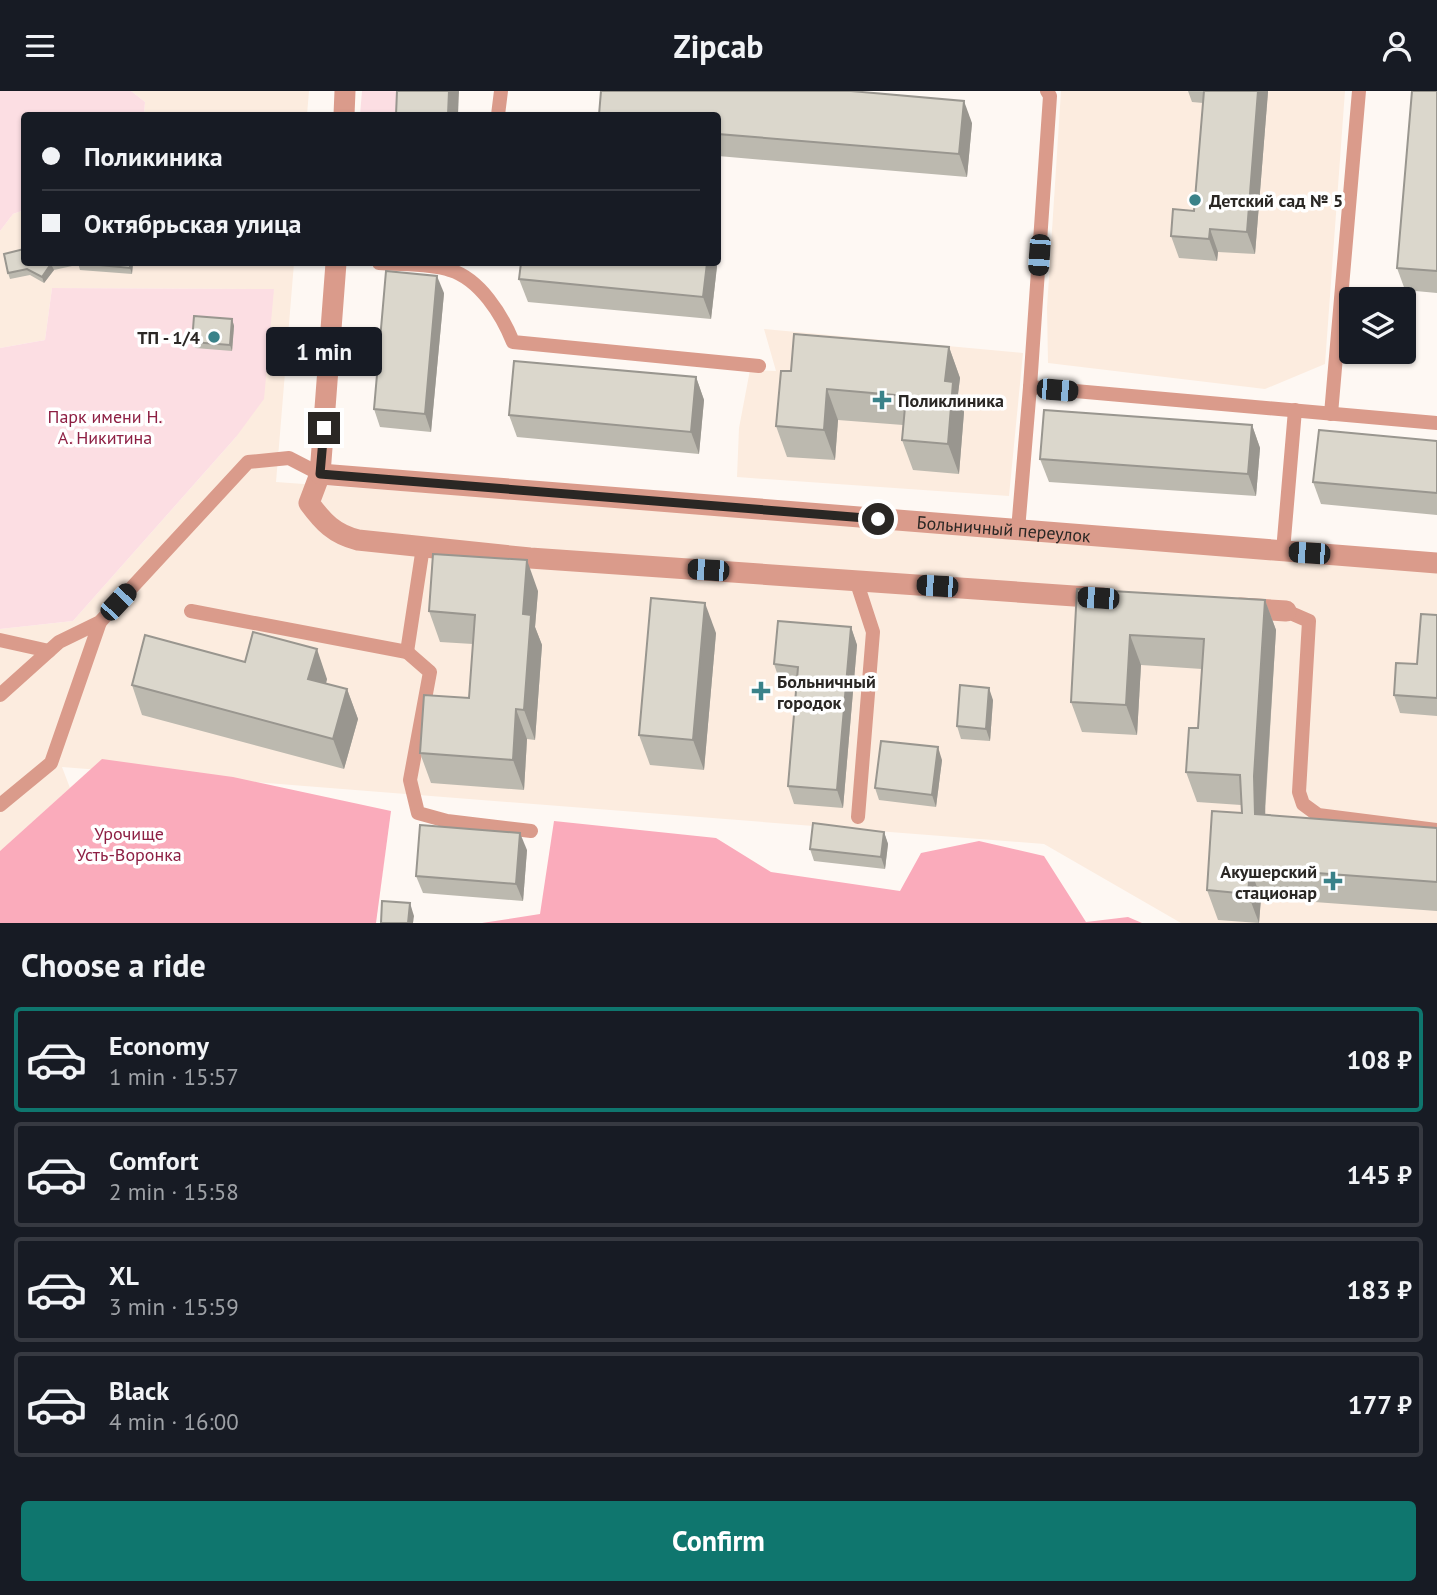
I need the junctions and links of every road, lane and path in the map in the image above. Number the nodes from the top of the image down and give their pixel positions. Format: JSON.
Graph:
{"nodes":[{"id":1,"x":345,"y":91,"type":"edge"},
{"id":2,"x":501,"y":91,"type":"edge"},
{"id":3,"x":1047,"y":91,"type":"edge"},
{"id":4,"x":1359,"y":91,"type":"edge"},
{"id":5,"x":344,"y":112,"type":"edge"},
{"id":6,"x":498,"y":112,"type":"edge"},
{"id":7,"x":336,"y":266,"type":"edge"},
{"id":8,"x":454,"y":266,"type":"edge"},
{"id":9,"x":759,"y":366,"type":"dead end"},
{"id":10,"x":1030,"y":387,"type":"junction"},
{"id":11,"x":1295,"y":410,"type":"junction"},
{"id":12,"x":1331,"y":414,"type":"junction"},
{"id":13,"x":1437,"y":423,"type":"edge"},
{"id":14,"x":320,"y":474,"type":"junction"},
{"id":15,"x":1018,"y":530,"type":"junction"},
{"id":16,"x":423,"y":547,"type":"junction"},
{"id":17,"x":1283,"y":551,"type":"junction"},
{"id":18,"x":1437,"y":563,"type":"edge"},
{"id":19,"x":856,"y":580,"type":"junction"},
{"id":20,"x":1120,"y":599,"type":"edge"},
{"id":21,"x":1217,"y":606,"type":"edge"},
{"id":22,"x":191,"y":611,"type":"dead end"},
{"id":23,"x":1286,"y":611,"type":"joint"},
{"id":24,"x":100,"y":622,"type":"junction"},
{"id":25,"x":0,"y":641,"type":"edge"},
{"id":26,"x":48,"y":652,"type":"junction"},
{"id":27,"x":407,"y":652,"type":"junction"},
{"id":28,"x":0,"y":695,"type":"edge"},
{"id":29,"x":0,"y":805,"type":"edge"},
{"id":30,"x":858,"y":817,"type":"dead end"},
{"id":31,"x":1437,"y":830,"type":"edge"},
{"id":32,"x":531,"y":831,"type":"dead end"}],
"edges":[{"from":1,"to":5,"type":"street"},
{"from":2,"to":6,"type":"lane"},
{"from":3,"to":10,"type":"lane"},
{"from":4,"to":12,"type":"lane"},
{"from":7,"to":14,"type":"street"},
{"from":8,"to":9,"type":"lane"},
{"from":10,"to":11,"type":"lane"},
{"from":10,"to":15,"type":"lane"},
{"from":11,"to":12,"type":"lane"},
{"from":11,"to":17,"type":"lane"},
{"from":12,"to":13,"type":"lane"},
{"from":14,"to":15,"type":"street","name":"Больничный переулок"},
{"from":14,"to":16,"type":"street"},
{"from":14,"to":24,"type":"lane"},
{"from":15,"to":17,"type":"street","name":"Больничный переулок"},
{"from":16,"to":19,"type":"street"},
{"from":16,"to":27,"type":"lane"},
{"from":17,"to":18,"type":"street","name":"Больничный переулок"},
{"from":19,"to":20,"type":"street"},
{"from":19,"to":30,"type":"lane"},
{"from":21,"to":23,"type":"street"},
{"from":22,"to":27,"type":"lane"},
{"from":23,"to":31,"type":"lane"},
{"from":24,"to":26,"type":"lane"},
{"from":24,"to":29,"type":"lane"},
{"from":25,"to":26,"type":"lane"},
{"from":26,"to":28,"type":"lane"},
{"from":27,"to":32,"type":"lane"}]}
